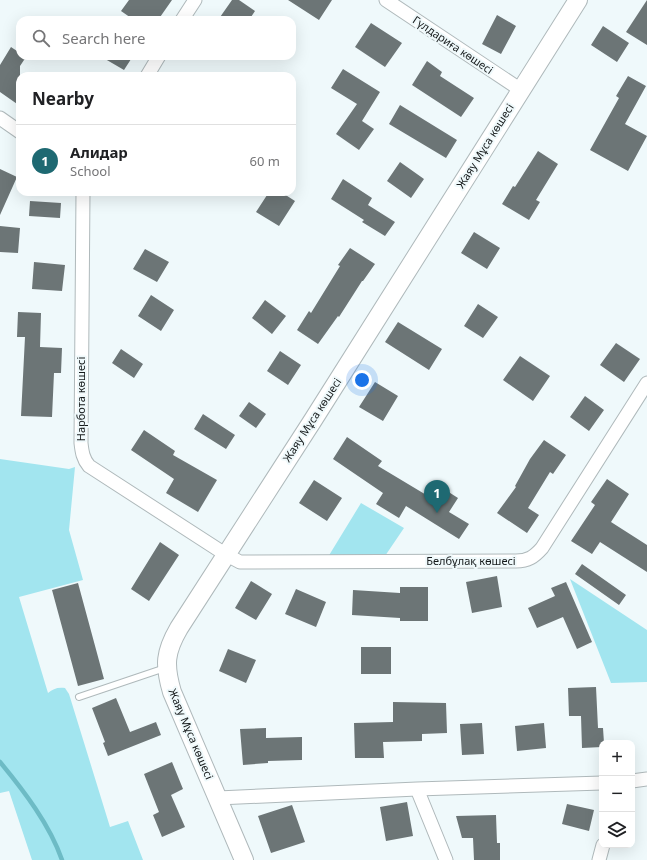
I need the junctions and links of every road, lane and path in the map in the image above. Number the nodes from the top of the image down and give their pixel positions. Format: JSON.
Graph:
{"nodes":[{"id":1,"x":195,"y":0,"type":"edge"},
{"id":2,"x":386,"y":0,"type":"edge"},
{"id":3,"x":578,"y":0,"type":"edge"},
{"id":4,"x":185,"y":16,"type":"edge"},
{"id":5,"x":157,"y":60,"type":"edge"},
{"id":6,"x":149,"y":72,"type":"edge"},
{"id":7,"x":520,"y":90,"type":"junction"},
{"id":8,"x":0,"y":118,"type":"edge"},
{"id":9,"x":16,"y":129,"type":"edge"},
{"id":10,"x":83,"y":196,"type":"edge"},
{"id":11,"x":647,"y":382,"type":"edge"},
{"id":12,"x":226,"y":554,"type":"junction"},
{"id":13,"x":166,"y":668,"type":"junction"},
{"id":14,"x":79,"y":697,"type":"dead end"},
{"id":15,"x":647,"y":779,"type":"edge"},
{"id":16,"x":635,"y":781,"type":"edge"},
{"id":17,"x":599,"y":783,"type":"edge"},
{"id":18,"x":417,"y":789,"type":"junction"},
{"id":19,"x":218,"y":798,"type":"junction"},
{"id":20,"x":602,"y":848,"type":"edge"},
{"id":21,"x":244,"y":860,"type":"edge"},
{"id":22,"x":446,"y":860,"type":"edge"},
{"id":23,"x":599,"y":860,"type":"edge"}],
"edges":[{"from":1,"to":4,"type":"street"},
{"from":2,"to":7,"type":"street","name":"Гүлдариға көшесі"},
{"from":3,"to":7,"type":"street","name":"Жаяу Мұса көшесі"},
{"from":5,"to":6,"type":"street"},
{"from":7,"to":12,"type":"street","name":"Жаяу Мұса көшесі"},
{"from":8,"to":9,"type":"street"},
{"from":10,"to":12,"type":"street","name":"Нарбота көшесі"},
{"from":11,"to":12,"type":"street","name":"Белбұлақ көшесі"},
{"from":12,"to":13,"type":"street","name":"Жаяу Мұса көшесі"},
{"from":13,"to":14,"type":"lane"},
{"from":13,"to":19,"type":"street","name":"Жаяу Мұса көшесі"},
{"from":15,"to":16,"type":"street"},
{"from":17,"to":18,"type":"street"},
{"from":18,"to":19,"type":"street"},
{"from":18,"to":22,"type":"street"},
{"from":19,"to":21,"type":"street","name":"Жаяу Мұса көшесі"},
{"from":20,"to":23,"type":"street"}]}
